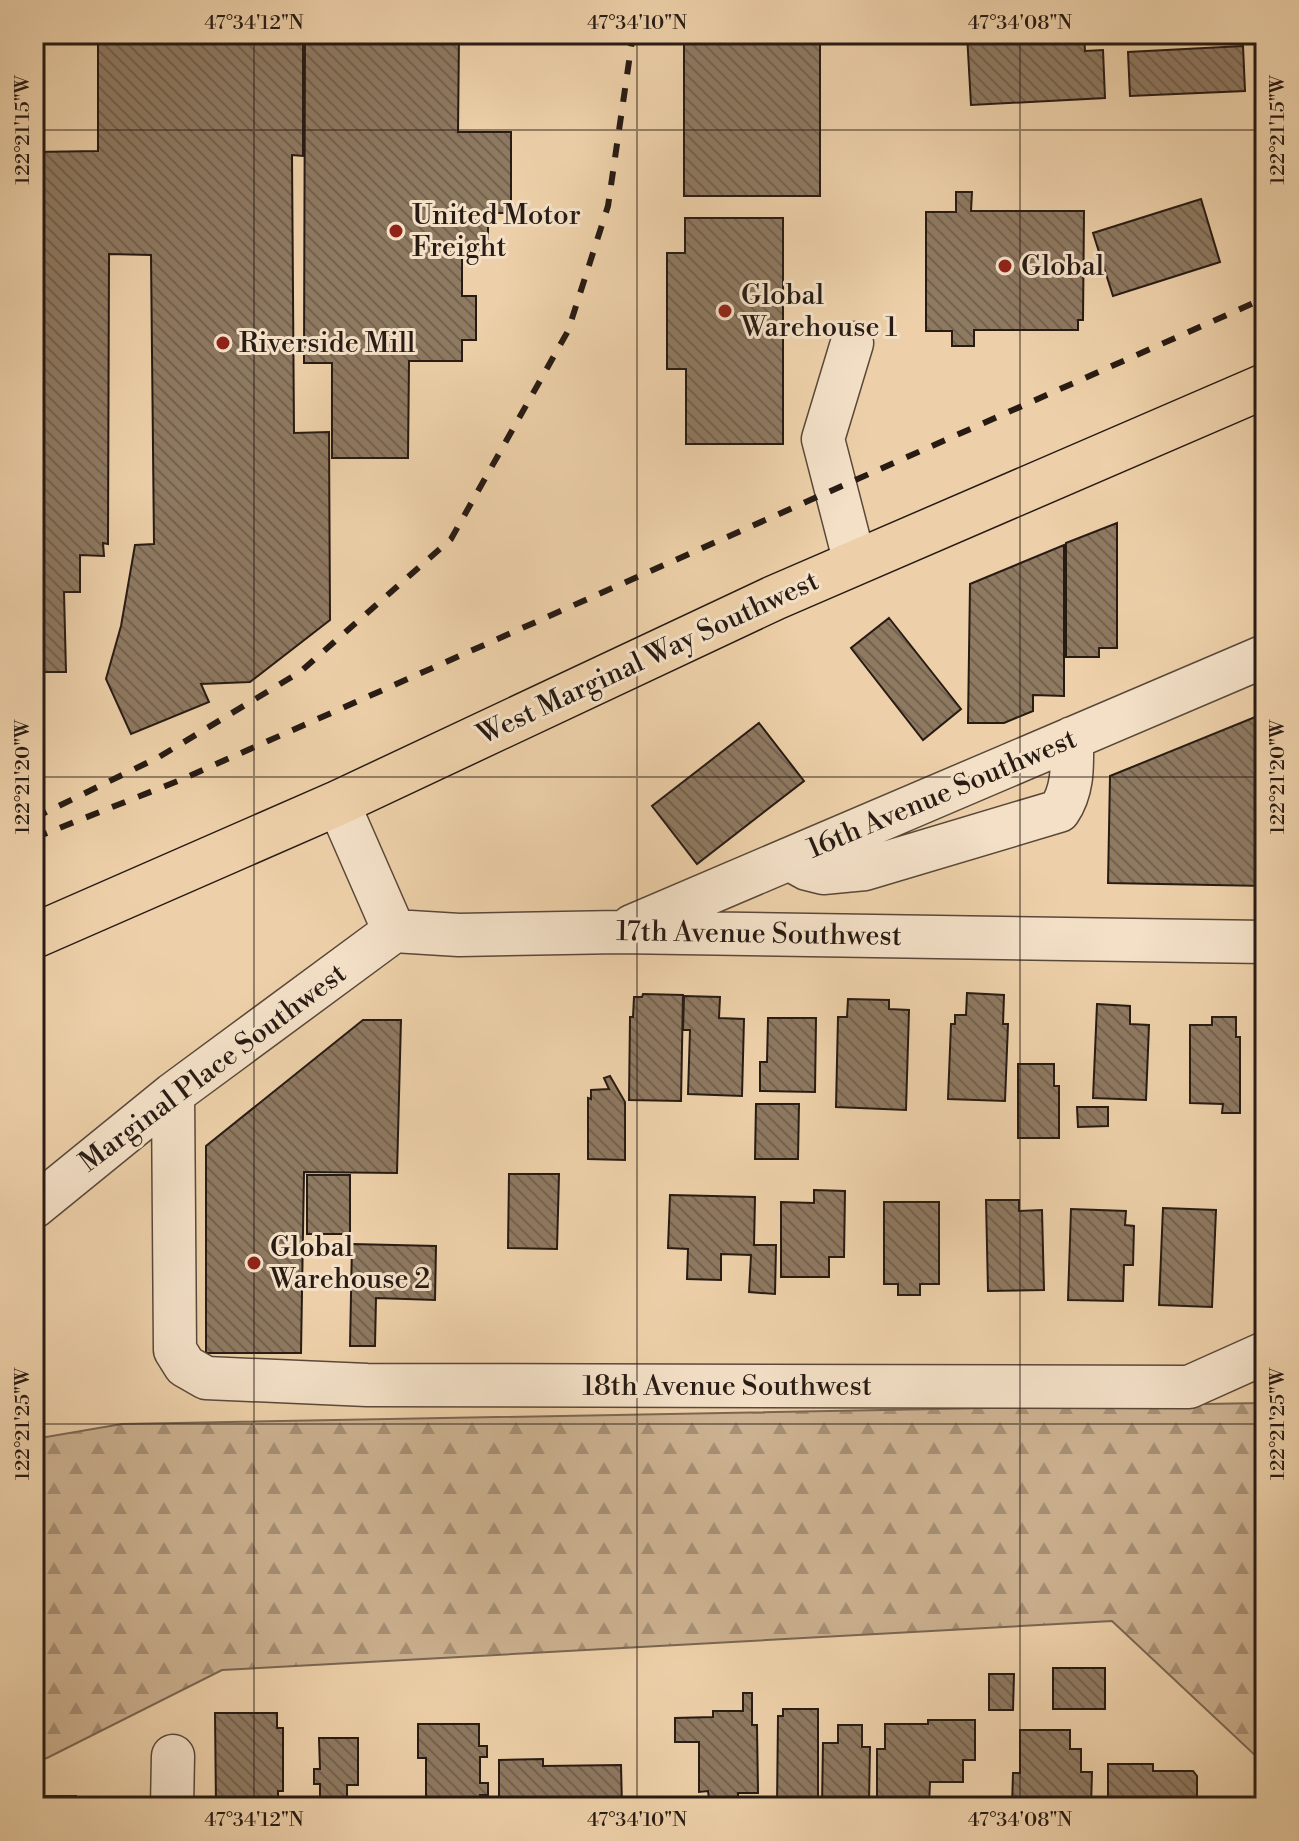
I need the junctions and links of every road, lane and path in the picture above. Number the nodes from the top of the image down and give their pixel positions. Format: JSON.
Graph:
{"nodes":[{"id":1,"x":852,"y":343,"type":"dead end"},
{"id":2,"x":1265,"y":386,"type":"edge"},
{"id":3,"x":855,"y":563,"type":"junction"},
{"id":4,"x":1265,"y":656,"type":"edge"},
{"id":5,"x":1072,"y":738,"type":"junction"},
{"id":6,"x":338,"y":803,"type":"junction"},
{"id":7,"x":789,"y":859,"type":"junction"},
{"id":8,"x":394,"y":931,"type":"junction"},
{"id":9,"x":619,"y":932,"type":"junction"},
{"id":10,"x":34,"y":936,"type":"edge"},
{"id":11,"x":1265,"y":942,"type":"edge"},
{"id":12,"x":173,"y":1094,"type":"junction"},
{"id":13,"x":34,"y":1207,"type":"edge"},
{"id":14,"x":1265,"y":1353,"type":"edge"},
{"id":15,"x":173,"y":1756,"type":"dead end"},
{"id":16,"x":172,"y":1807,"type":"edge"}],
"edges":[{"from":1,"to":3,"type":"street"},
{"from":2,"to":3,"type":"main road","name":"West Marginal Way Southwest"},
{"from":3,"to":6,"type":"main road","name":"West Marginal Way Southwest"},
{"from":4,"to":5,"type":"street","name":"16th Avenue Southwest"},
{"from":5,"to":7,"type":"street","name":"16th Avenue Southwest"},
{"from":5,"to":7,"type":"street"},
{"from":6,"to":8,"type":"street"},
{"from":6,"to":10,"type":"main road","name":"West Marginal Way Southwest"},
{"from":7,"to":9,"type":"street","name":"16th Avenue Southwest"},
{"from":8,"to":9,"type":"street","name":"17th Avenue Southwest"},
{"from":8,"to":12,"type":"street","name":"Marginal Place Southwest"},
{"from":9,"to":11,"type":"street","name":"17th Avenue Southwest"},
{"from":12,"to":13,"type":"street","name":"Marginal Place Southwest"},
{"from":12,"to":14,"type":"street","name":"18th Avenue Southwest"},
{"from":15,"to":16,"type":"street"}]}
